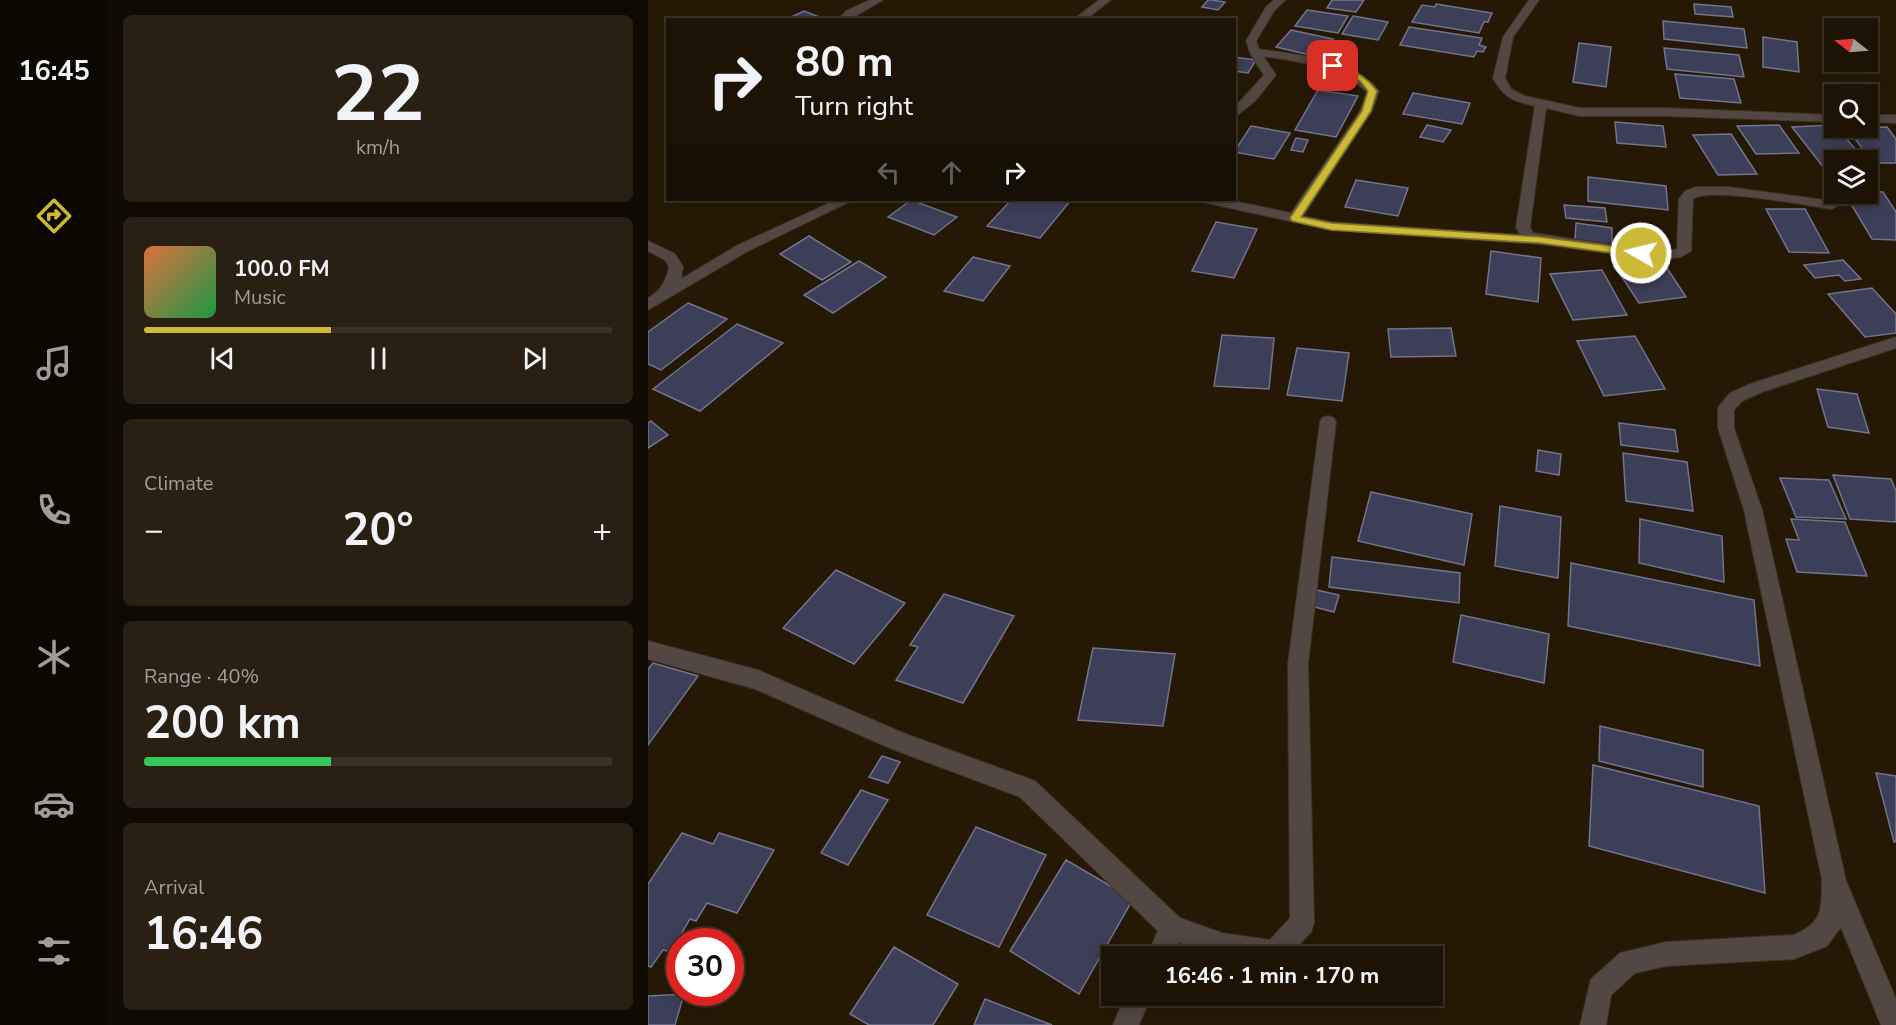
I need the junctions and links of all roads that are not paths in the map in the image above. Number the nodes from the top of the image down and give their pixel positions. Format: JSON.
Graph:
{"nodes":[{"id":1,"x":878,"y":0,"type":"edge"},
{"id":2,"x":1106,"y":0,"type":"edge"},
{"id":3,"x":1280,"y":0,"type":"edge"},
{"id":4,"x":1534,"y":0,"type":"edge"},
{"id":5,"x":845,"y":18,"type":"edge"},
{"id":6,"x":1081,"y":18,"type":"edge"},
{"id":7,"x":1255,"y":52,"type":"junction"},
{"id":8,"x":1541,"y":105,"type":"junction"},
{"id":9,"x":1236,"y":113,"type":"edge"},
{"id":10,"x":1824,"y":118,"type":"edge"},
{"id":11,"x":1878,"y":119,"type":"edge"},
{"id":12,"x":1896,"y":119,"type":"edge"},
{"id":13,"x":844,"y":201,"type":"edge"},
{"id":14,"x":1217,"y":201,"type":"edge"},
{"id":15,"x":1832,"y":206,"type":"dead end"},
{"id":16,"x":1295,"y":218,"type":"junction"},
{"id":17,"x":1540,"y":240,"type":"junction"},
{"id":18,"x":648,"y":245,"type":"edge"},
{"id":19,"x":654,"y":302,"type":"edge"},
{"id":20,"x":1896,"y":342,"type":"edge"},
{"id":21,"x":1328,"y":422,"type":"dead end"},
{"id":22,"x":648,"y":650,"type":"edge"},
{"id":23,"x":1834,"y":880,"type":"junction"},
{"id":24,"x":1172,"y":928,"type":"junction"},
{"id":25,"x":1163,"y":946,"type":"edge"},
{"id":26,"x":1134,"y":1006,"type":"edge"},
{"id":27,"x":1126,"y":1025,"type":"edge"},
{"id":28,"x":1593,"y":1025,"type":"edge"},
{"id":29,"x":1894,"y":1025,"type":"edge"}],
"edges":[{"from":1,"to":5,"type":"street"},
{"from":2,"to":6,"type":"street"},
{"from":3,"to":7,"type":"street"},
{"from":4,"to":8,"type":"street"},
{"from":7,"to":9,"type":"street"},
{"from":7,"to":16,"type":"street"},
{"from":8,"to":10,"type":"street"},
{"from":8,"to":17,"type":"street"},
{"from":11,"to":12,"type":"street"},
{"from":13,"to":19,"type":"street"},
{"from":14,"to":16,"type":"street"},
{"from":15,"to":17,"type":"street"},
{"from":16,"to":17,"type":"street"},
{"from":18,"to":19,"type":"street"},
{"from":20,"to":23,"type":"street"},
{"from":21,"to":24,"type":"street"},
{"from":22,"to":24,"type":"street"},
{"from":23,"to":28,"type":"street"},
{"from":23,"to":29,"type":"street"},
{"from":24,"to":25,"type":"street"},
{"from":26,"to":27,"type":"street"}]}
